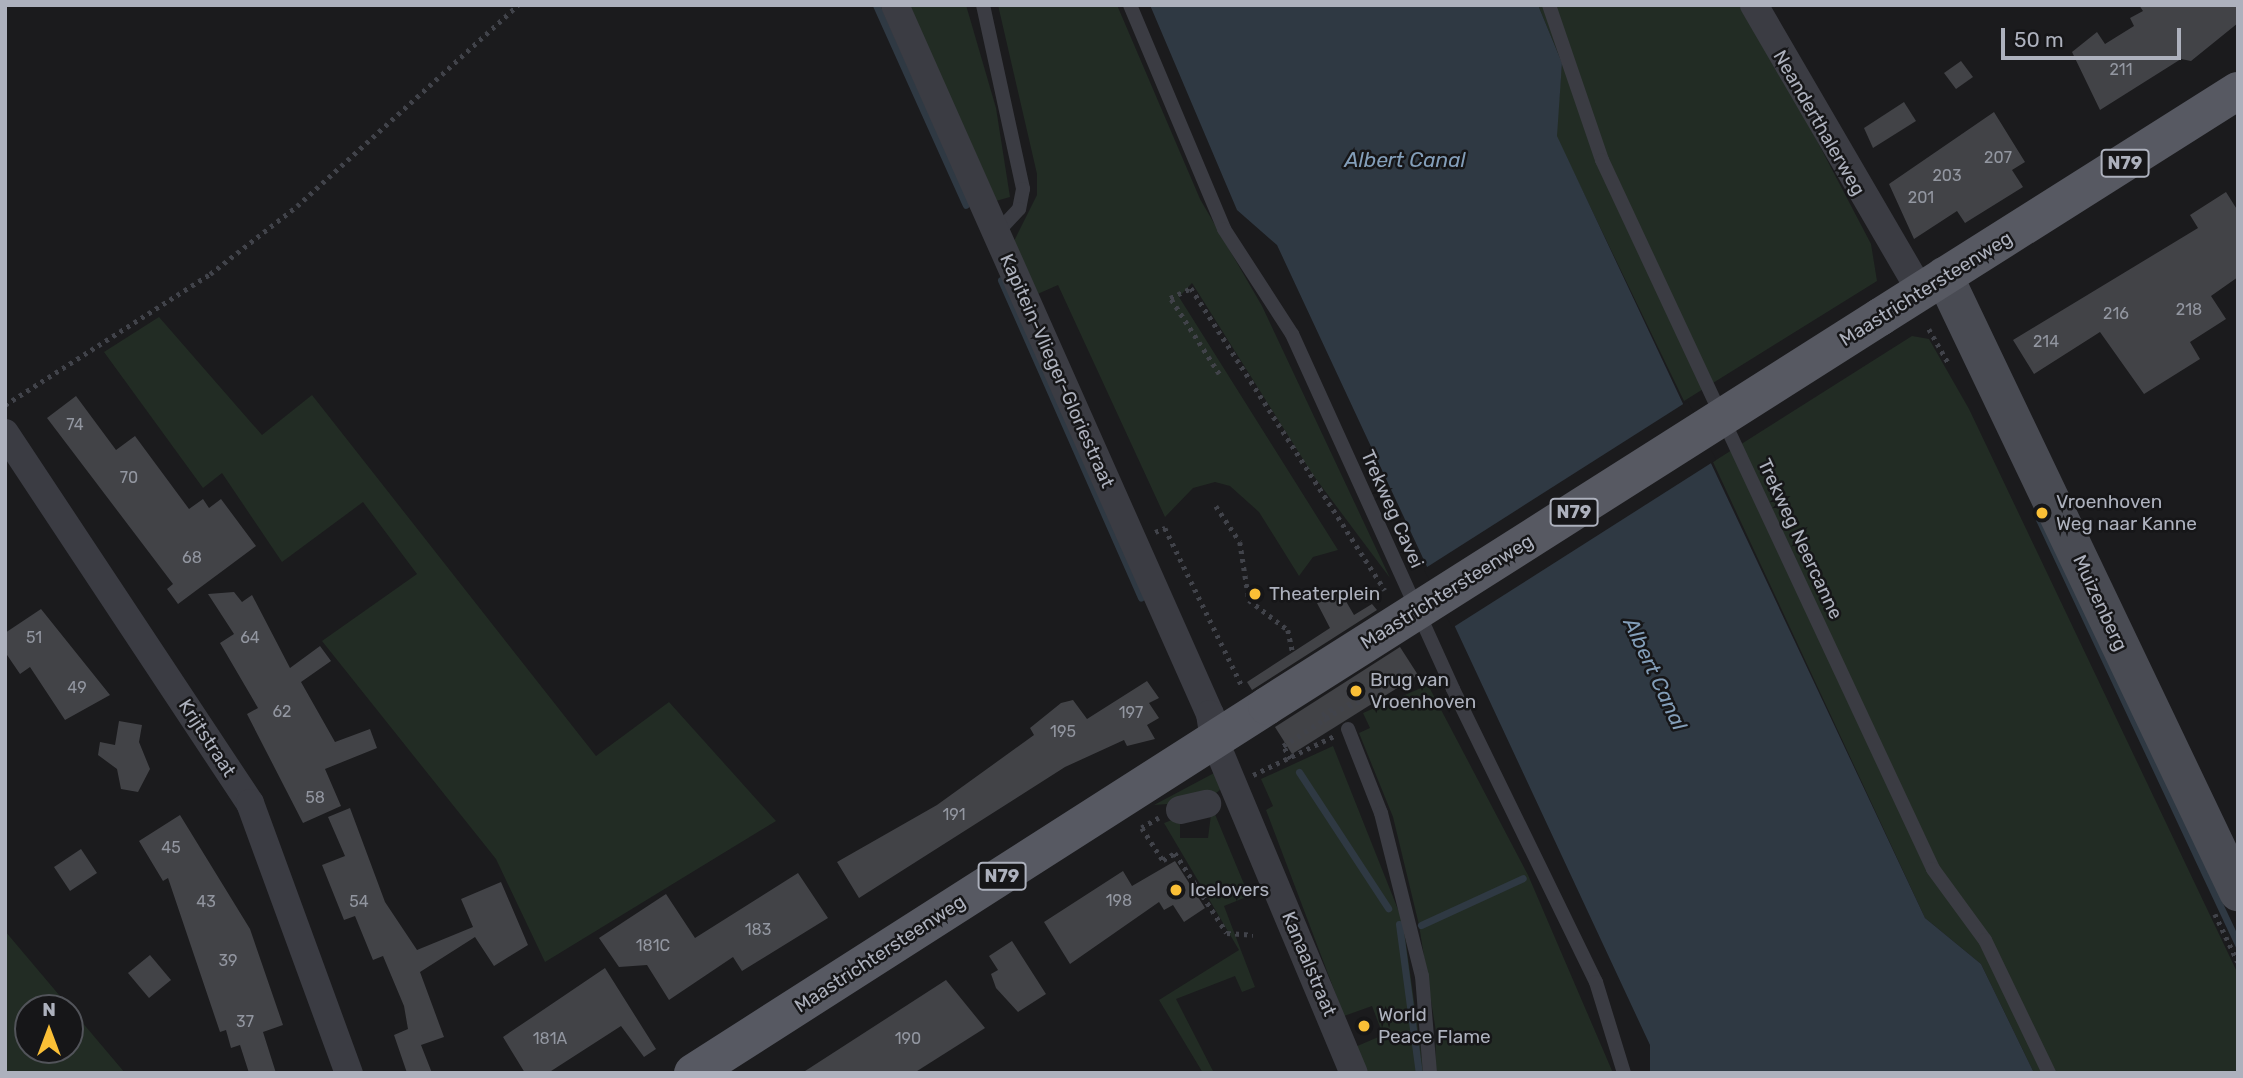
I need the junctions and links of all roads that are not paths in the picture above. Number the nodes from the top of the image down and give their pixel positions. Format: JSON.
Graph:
{"nodes":[{"id":1,"x":895,"y":5,"type":"edge"},
{"id":2,"x":983,"y":5,"type":"edge"},
{"id":3,"x":1130,"y":5,"type":"edge"},
{"id":4,"x":1549,"y":5,"type":"edge"},
{"id":5,"x":1754,"y":5,"type":"edge"},
{"id":6,"x":2238,"y":92,"type":"edge"},
{"id":7,"x":996,"y":234,"type":"junction"},
{"id":8,"x":1933,"y":284,"type":"junction"},
{"id":9,"x":5,"y":433,"type":"edge"},
{"id":10,"x":1338,"y":735,"type":"road end"},
{"id":11,"x":1214,"y":739,"type":"junction"},
{"id":12,"x":1207,"y":804,"type":"dead end"},
{"id":13,"x":1180,"y":810,"type":"road end"},
{"id":14,"x":2238,"y":892,"type":"edge"},
{"id":15,"x":349,"y":1073,"type":"edge"},
{"id":16,"x":693,"y":1073,"type":"edge"},
{"id":17,"x":1354,"y":1073,"type":"edge"},
{"id":18,"x":1430,"y":1073,"type":"edge"},
{"id":19,"x":1624,"y":1073,"type":"edge"},
{"id":20,"x":2049,"y":1073,"type":"edge"}],
"edges":[{"from":1,"to":7,"type":"street","name":"Kapitein-Vlieger-Gloriestraat"},
{"from":2,"to":7,"type":"lane"},
{"from":3,"to":19,"type":"lane","name":"Trekweg Cavei"},
{"from":4,"to":20,"type":"lane","name":"Trekweg Neercanne"},
{"from":5,"to":8,"type":"street","name":"Neanderthalerweg"},
{"from":6,"to":8,"type":"main road","name":"Maastrichtersteenweg","number":"N79"},
{"from":7,"to":11,"type":"street","name":"Kapitein-Vlieger-Gloriestraat"},
{"from":8,"to":11,"type":"main road","name":"Maastrichtersteenweg","number":"N79","bridge":true},
{"from":8,"to":14,"type":"street","name":"Muizenberg"},
{"from":9,"to":15,"type":"street","name":"Krijtstraat"},
{"from":10,"to":18,"type":"lane"},
{"from":11,"to":16,"type":"main road","name":"Maastrichtersteenweg","number":"N79"},
{"from":11,"to":17,"type":"street","name":"Kanaalstraat"},
{"from":12,"to":13,"type":"street"}]}
